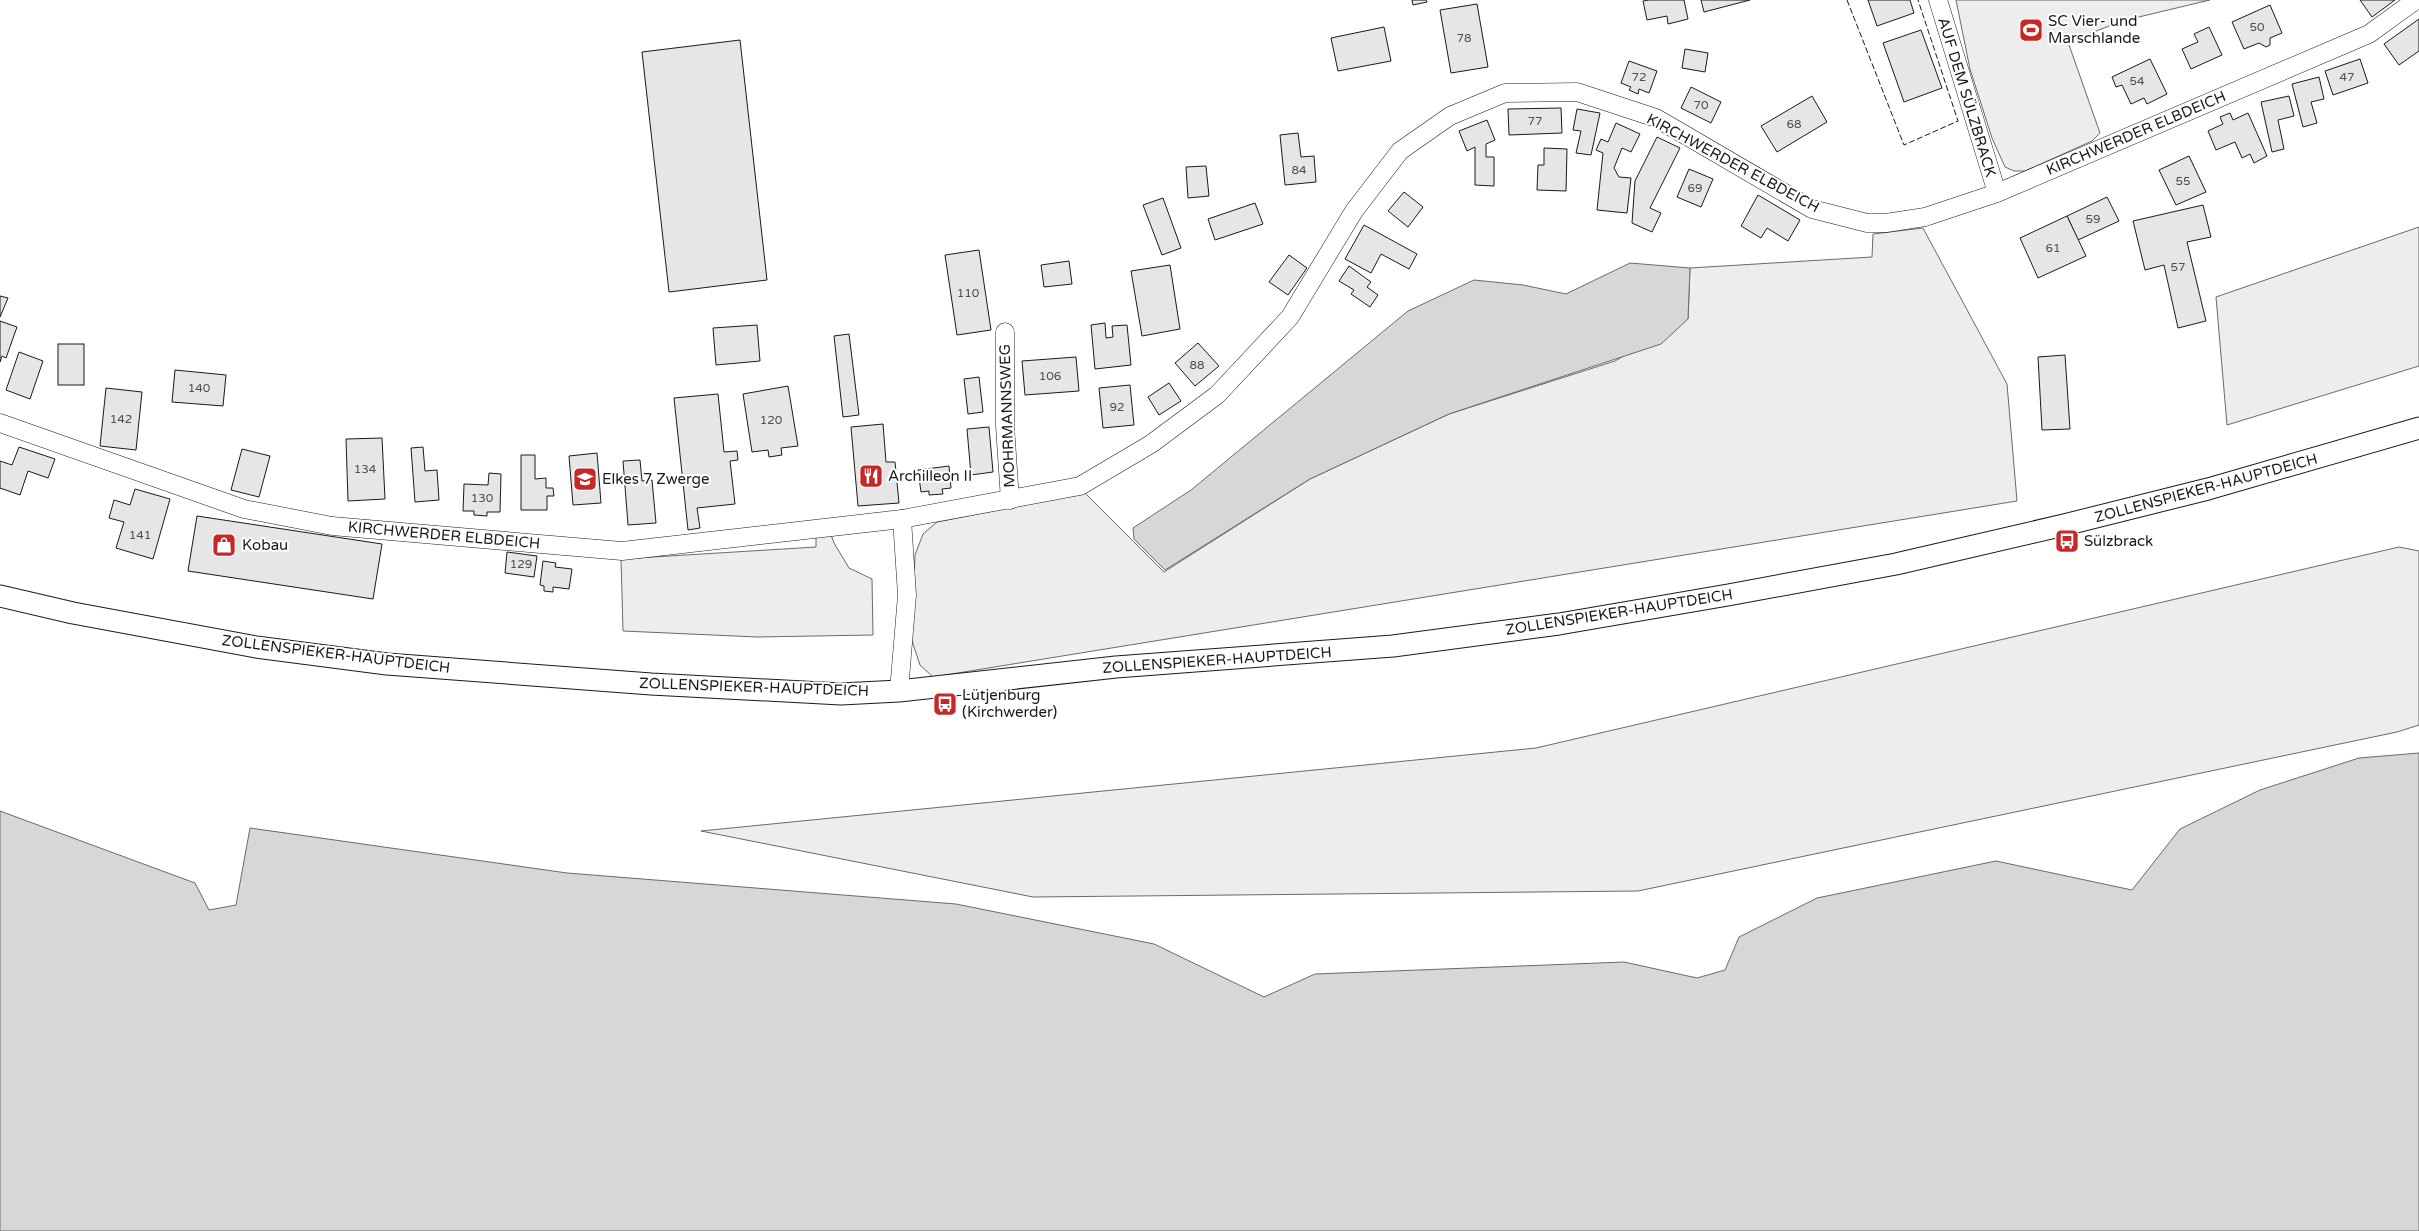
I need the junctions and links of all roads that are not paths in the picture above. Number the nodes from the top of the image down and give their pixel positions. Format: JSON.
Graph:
{"nodes":[{"id":1,"x":1938,"y":0,"type":"edge"},
{"id":2,"x":2416,"y":0,"type":"edge"},
{"id":3,"x":1997,"y":193,"type":"junction"},
{"id":4,"x":1004,"y":332,"type":"dead end"},
{"id":5,"x":0,"y":423,"type":"edge"},
{"id":6,"x":2419,"y":428,"type":"edge"},
{"id":7,"x":1010,"y":500,"type":"junction"},
{"id":8,"x":902,"y":519,"type":"junction"},
{"id":9,"x":0,"y":596,"type":"edge"},
{"id":10,"x":899,"y":691,"type":"junction"}],
"edges":[{"from":1,"to":3,"type":"street","name":"AUF DEM SÜLZBRACK"},
{"from":2,"to":3,"type":"street","name":"KIRCHWERDER ELBDEICH"},
{"from":3,"to":7,"type":"street","name":"KIRCHWERDER ELBDEICH"},
{"from":4,"to":7,"type":"street","name":"MOHRMANNSWEG"},
{"from":5,"to":8,"type":"street","name":"KIRCHWERDER ELBDEICH"},
{"from":6,"to":10,"type":"street","name":"ZOLLENSPIEKER-HAUPTDEICH"},
{"from":7,"to":8,"type":"street","name":"KIRCHWERDER ELBDEICH"},
{"from":8,"to":10,"type":"street"},
{"from":9,"to":10,"type":"street","name":"ZOLLENSPIEKER-HAUPTDEICH"}]}
